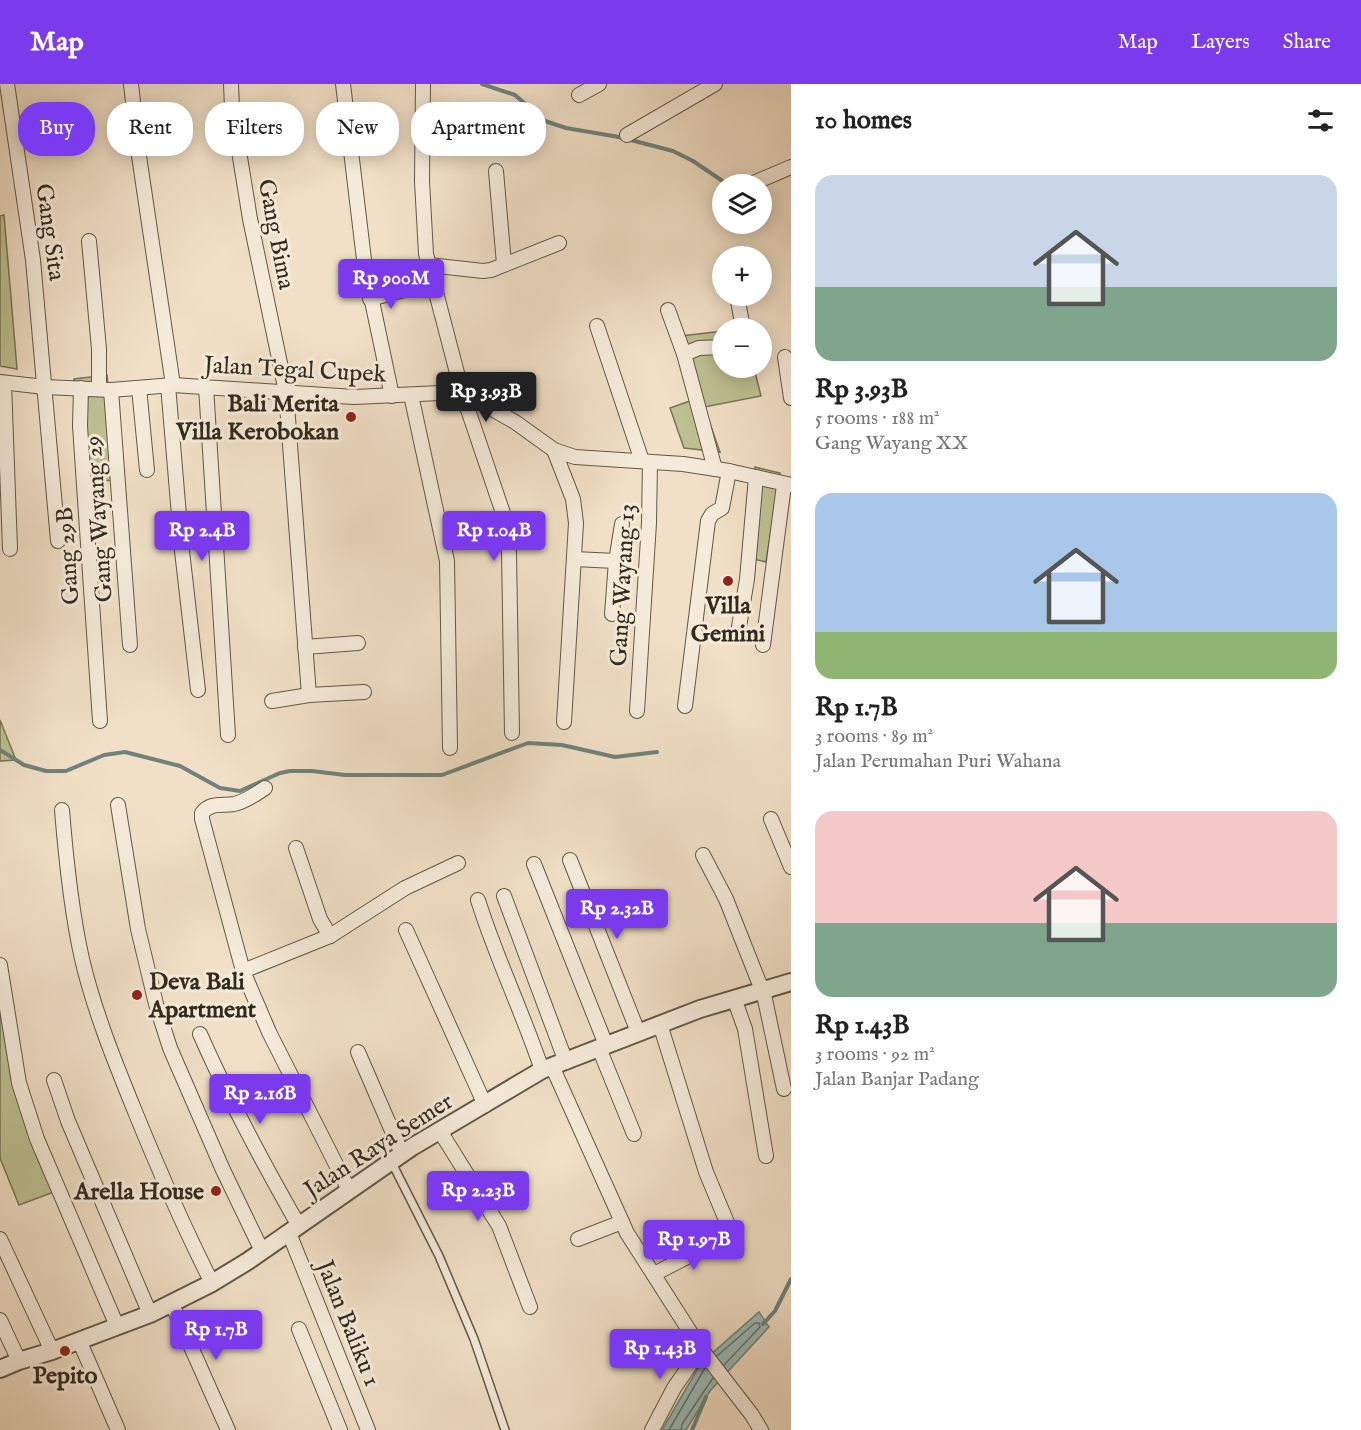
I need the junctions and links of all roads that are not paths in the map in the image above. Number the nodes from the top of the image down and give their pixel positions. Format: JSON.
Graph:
{"nodes":[{"id":1,"x":7,"y":84,"type":"edge"},
{"id":2,"x":131,"y":84,"type":"edge"},
{"id":3,"x":231,"y":84,"type":"edge"},
{"id":4,"x":343,"y":84,"type":"edge"},
{"id":5,"x":423,"y":84,"type":"edge"},
{"id":6,"x":599,"y":84,"type":"edge"},
{"id":7,"x":715,"y":84,"type":"edge"},
{"id":8,"x":579,"y":95,"type":"dead end"},
{"id":9,"x":627,"y":135,"type":"dead end"},
{"id":10,"x":791,"y":167,"type":"edge"},
{"id":11,"x":496,"y":171,"type":"dead end"},
{"id":12,"x":772,"y":175,"type":"edge"},
{"id":13,"x":89,"y":241,"type":"dead end"},
{"id":14,"x":559,"y":243,"type":"dead end"},
{"id":15,"x":504,"y":264,"type":"junction"},
{"id":16,"x":429,"y":265,"type":"junction"},
{"id":17,"x":404,"y":290,"type":"dead end"},
{"id":18,"x":370,"y":298,"type":"junction"},
{"id":19,"x":668,"y":310,"type":"dead end"},
{"id":20,"x":597,"y":326,"type":"dead end"},
{"id":21,"x":712,"y":347,"type":"edge"},
{"id":22,"x":684,"y":354,"type":"junction"},
{"id":23,"x":785,"y":357,"type":"dead end"},
{"id":24,"x":2,"y":383,"type":"edge"},
{"id":25,"x":170,"y":385,"type":"junction"},
{"id":26,"x":45,"y":387,"type":"junction"},
{"id":27,"x":206,"y":387,"type":"junction"},
{"id":28,"x":81,"y":388,"type":"junction"},
{"id":29,"x":139,"y":388,"type":"junction"},
{"id":30,"x":105,"y":390,"type":"junction"},
{"id":31,"x":286,"y":392,"type":"junction"},
{"id":32,"x":462,"y":392,"type":"junction"},
{"id":33,"x":411,"y":395,"type":"junction"},
{"id":34,"x":392,"y":396,"type":"junction"},
{"id":35,"x":791,"y":398,"type":"edge"},
{"id":36,"x":554,"y":450,"type":"junction"},
{"id":37,"x":646,"y":462,"type":"junction"},
{"id":38,"x":147,"y":470,"type":"dead end"},
{"id":39,"x":722,"y":470,"type":"junction"},
{"id":40,"x":756,"y":477,"type":"junction"},
{"id":41,"x":788,"y":485,"type":"edge"},
{"id":42,"x":622,"y":524,"type":"dead end"},
{"id":43,"x":58,"y":542,"type":"dead end"},
{"id":44,"x":10,"y":549,"type":"dead end"},
{"id":45,"x":574,"y":559,"type":"junction"},
{"id":46,"x":616,"y":561,"type":"junction"},
{"id":47,"x":612,"y":614,"type":"dead end"},
{"id":48,"x":739,"y":627,"type":"dead end"},
{"id":49,"x":358,"y":643,"type":"dead end"},
{"id":50,"x":130,"y":645,"type":"dead end"},
{"id":51,"x":763,"y":645,"type":"dead end"},
{"id":52,"x":305,"y":647,"type":"junction"},
{"id":53,"x":198,"y":690,"type":"dead end"},
{"id":54,"x":364,"y":692,"type":"dead end"},
{"id":55,"x":309,"y":695,"type":"junction"},
{"id":56,"x":272,"y":701,"type":"dead end"},
{"id":57,"x":685,"y":706,"type":"dead end"},
{"id":58,"x":637,"y":711,"type":"dead end"},
{"id":59,"x":100,"y":721,"type":"dead end"},
{"id":60,"x":564,"y":722,"type":"dead end"},
{"id":61,"x":512,"y":734,"type":"dead end"},
{"id":62,"x":228,"y":735,"type":"dead end"},
{"id":63,"x":450,"y":748,"type":"dead end"},
{"id":64,"x":265,"y":788,"type":"dead end"},
{"id":65,"x":118,"y":805,"type":"dead end"},
{"id":66,"x":62,"y":810,"type":"dead end"},
{"id":67,"x":771,"y":819,"type":"dead end"},
{"id":68,"x":296,"y":848,"type":"dead end"},
{"id":69,"x":703,"y":855,"type":"dead end"},
{"id":70,"x":570,"y":860,"type":"dead end"},
{"id":71,"x":458,"y":863,"type":"dead end"},
{"id":72,"x":534,"y":864,"type":"dead end"},
{"id":73,"x":791,"y":867,"type":"edge"},
{"id":74,"x":504,"y":896,"type":"dead end"},
{"id":75,"x":478,"y":900,"type":"dead end"},
{"id":76,"x":406,"y":930,"type":"dead end"},
{"id":77,"x":330,"y":936,"type":"junction"},
{"id":78,"x":0,"y":965,"type":"edge"},
{"id":79,"x":243,"y":971,"type":"junction"},
{"id":80,"x":791,"y":982,"type":"edge"},
{"id":81,"x":763,"y":990,"type":"junction"},
{"id":82,"x":734,"y":998,"type":"junction"},
{"id":83,"x":660,"y":1024,"type":"junction"},
{"id":84,"x":638,"y":1032,"type":"junction"},
{"id":85,"x":200,"y":1034,"type":"dead end"},
{"id":86,"x":603,"y":1046,"type":"junction"},
{"id":87,"x":358,"y":1052,"type":"dead end"},
{"id":88,"x":553,"y":1066,"type":"junction"},
{"id":89,"x":54,"y":1080,"type":"dead end"},
{"id":90,"x":784,"y":1089,"type":"dead end"},
{"id":91,"x":485,"y":1105,"type":"junction"},
{"id":92,"x":440,"y":1131,"type":"junction"},
{"id":93,"x":634,"y":1134,"type":"dead end"},
{"id":94,"x":766,"y":1156,"type":"dead end"},
{"id":95,"x":396,"y":1157,"type":"junction"},
{"id":96,"x":349,"y":1190,"type":"junction"},
{"id":97,"x":622,"y":1222,"type":"junction"},
{"id":98,"x":294,"y":1229,"type":"junction"},
{"id":99,"x":0,"y":1239,"type":"edge"},
{"id":100,"x":578,"y":1239,"type":"dead end"},
{"id":101,"x":720,"y":1240,"type":"dead end"},
{"id":102,"x":736,"y":1244,"type":"dead end"},
{"id":103,"x":262,"y":1251,"type":"junction"},
{"id":104,"x":654,"y":1274,"type":"junction"},
{"id":105,"x":212,"y":1283,"type":"junction"},
{"id":106,"x":172,"y":1304,"type":"junction"},
{"id":107,"x":530,"y":1307,"type":"dead end"},
{"id":108,"x":150,"y":1314,"type":"junction"},
{"id":109,"x":0,"y":1320,"type":"edge"},
{"id":110,"x":117,"y":1326,"type":"junction"},
{"id":111,"x":299,"y":1329,"type":"dead end"},
{"id":112,"x":79,"y":1340,"type":"junction"},
{"id":113,"x":52,"y":1351,"type":"junction"},
{"id":114,"x":704,"y":1353,"type":"junction"},
{"id":115,"x":19,"y":1361,"type":"junction"},
{"id":116,"x":0,"y":1370,"type":"edge"},
{"id":117,"x":118,"y":1430,"type":"edge"},
{"id":118,"x":228,"y":1430,"type":"edge"},
{"id":119,"x":340,"y":1430,"type":"edge"},
{"id":120,"x":368,"y":1430,"type":"edge"},
{"id":121,"x":505,"y":1430,"type":"edge"},
{"id":122,"x":652,"y":1430,"type":"edge"},
{"id":123,"x":761,"y":1430,"type":"edge"}],
"edges":[{"from":1,"to":26,"type":"street","name":"Gang Sita"},
{"from":2,"to":25,"type":"street"},
{"from":3,"to":31,"type":"street","name":"Gang Bima"},
{"from":4,"to":18,"type":"street"},
{"from":5,"to":16,"type":"street"},
{"from":6,"to":8,"type":"street"},
{"from":7,"to":9,"type":"street"},
{"from":10,"to":12,"type":"street"},
{"from":11,"to":15,"type":"street"},
{"from":13,"to":30,"type":"street","name":"Gang Wayang 29"},
{"from":14,"to":15,"type":"street"},
{"from":15,"to":16,"type":"street"},
{"from":16,"to":32,"type":"street"},
{"from":17,"to":18,"type":"street"},
{"from":18,"to":34,"type":"street"},
{"from":19,"to":22,"type":"street"},
{"from":20,"to":37,"type":"street","name":"Gang Wayang 13"},
{"from":21,"to":22,"type":"street"},
{"from":22,"to":39,"type":"street"},
{"from":23,"to":35,"type":"street"},
{"from":24,"to":26,"type":"street","name":"Jalan Tegal Cupek"},
{"from":24,"to":44,"type":"street"},
{"from":25,"to":27,"type":"street","name":"Jalan Tegal Cupek"},
{"from":25,"to":29,"type":"street","name":"Jalan Tegal Cupek"},
{"from":25,"to":53,"type":"street"},
{"from":26,"to":28,"type":"street","name":"Jalan Tegal Cupek"},
{"from":26,"to":43,"type":"street","name":"Gang Sita"},
{"from":27,"to":31,"type":"street","name":"Jalan Tegal Cupek"},
{"from":27,"to":62,"type":"street"},
{"from":28,"to":30,"type":"street","name":"Jalan Tegal Cupek"},
{"from":28,"to":59,"type":"street","name":"Gang 29B"},
{"from":29,"to":30,"type":"street","name":"Jalan Tegal Cupek"},
{"from":29,"to":38,"type":"street"},
{"from":30,"to":50,"type":"street","name":"Gang Wayang 29"},
{"from":31,"to":34,"type":"street","name":"Jalan Tegal Cupek"},
{"from":31,"to":52,"type":"street","name":"Gang Bima"},
{"from":32,"to":33,"type":"street","name":"Jalan Tegal Cupek"},
{"from":32,"to":36,"type":"street"},
{"from":32,"to":61,"type":"street"},
{"from":33,"to":34,"type":"street","name":"Jalan Tegal Cupek"},
{"from":33,"to":63,"type":"street"},
{"from":36,"to":37,"type":"street"},
{"from":36,"to":45,"type":"street"},
{"from":37,"to":39,"type":"street"},
{"from":37,"to":58,"type":"street","name":"Gang Wayang 13"},
{"from":39,"to":40,"type":"street"},
{"from":39,"to":57,"type":"street"},
{"from":40,"to":41,"type":"street"},
{"from":40,"to":48,"type":"street"},
{"from":41,"to":51,"type":"street"},
{"from":42,"to":46,"type":"street"},
{"from":45,"to":46,"type":"street"},
{"from":45,"to":60,"type":"street"},
{"from":46,"to":47,"type":"street"},
{"from":49,"to":52,"type":"street"},
{"from":52,"to":55,"type":"street","name":"Gang Bima"},
{"from":54,"to":55,"type":"street"},
{"from":55,"to":56,"type":"street"},
{"from":64,"to":79,"type":"street"},
{"from":65,"to":103,"type":"street"},
{"from":66,"to":105,"type":"street"},
{"from":67,"to":73,"type":"street"},
{"from":68,"to":77,"type":"street"},
{"from":69,"to":81,"type":"street"},
{"from":70,"to":84,"type":"street"},
{"from":71,"to":77,"type":"street"},
{"from":72,"to":86,"type":"street"},
{"from":74,"to":88,"type":"street"},
{"from":75,"to":88,"type":"street"},
{"from":76,"to":91,"type":"street"},
{"from":77,"to":79,"type":"street"},
{"from":78,"to":110,"type":"street"},
{"from":79,"to":96,"type":"street"},
{"from":80,"to":81,"type":"street","name":"Jalan Raya Semer"},
{"from":81,"to":82,"type":"street","name":"Jalan Raya Semer"},
{"from":81,"to":90,"type":"street"},
{"from":82,"to":83,"type":"street","name":"Jalan Raya Semer"},
{"from":82,"to":94,"type":"street"},
{"from":83,"to":84,"type":"street","name":"Jalan Raya Semer"},
{"from":83,"to":102,"type":"street"},
{"from":84,"to":86,"type":"street","name":"Jalan Raya Semer"},
{"from":85,"to":98,"type":"street","name":"Jalan Baliku 1"},
{"from":86,"to":88,"type":"street","name":"Jalan Raya Semer"},
{"from":86,"to":93,"type":"street"},
{"from":87,"to":95,"type":"street"},
{"from":88,"to":91,"type":"street","name":"Jalan Raya Semer"},
{"from":88,"to":97,"type":"street"},
{"from":89,"to":108,"type":"street"},
{"from":91,"to":92,"type":"street","name":"Jalan Raya Semer"},
{"from":92,"to":95,"type":"street","name":"Jalan Raya Semer"},
{"from":92,"to":107,"type":"street"},
{"from":95,"to":96,"type":"street","name":"Jalan Raya Semer"},
{"from":95,"to":121,"type":"lane"},
{"from":96,"to":98,"type":"street","name":"Jalan Raya Semer"},
{"from":97,"to":100,"type":"street"},
{"from":97,"to":104,"type":"street"},
{"from":98,"to":103,"type":"street","name":"Jalan Raya Semer"},
{"from":98,"to":120,"type":"street","name":"Jalan Baliku 1"},
{"from":99,"to":113,"type":"street"},
{"from":101,"to":104,"type":"street"},
{"from":103,"to":105,"type":"street","name":"Jalan Raya Semer"},
{"from":104,"to":114,"type":"street"},
{"from":105,"to":106,"type":"street","name":"Jalan Raya Semer"},
{"from":106,"to":108,"type":"street","name":"Jalan Raya Semer"},
{"from":106,"to":118,"type":"street"},
{"from":108,"to":110,"type":"street","name":"Jalan Raya Semer"},
{"from":109,"to":115,"type":"street"},
{"from":110,"to":112,"type":"street","name":"Jalan Raya Semer"},
{"from":111,"to":119,"type":"street"},
{"from":112,"to":113,"type":"street","name":"Jalan Raya Semer"},
{"from":112,"to":117,"type":"street"},
{"from":113,"to":115,"type":"street","name":"Jalan Raya Semer"},
{"from":114,"to":122,"type":"street"},
{"from":114,"to":123,"type":"street"},
{"from":115,"to":116,"type":"street","name":"Jalan Raya Semer"}]}
